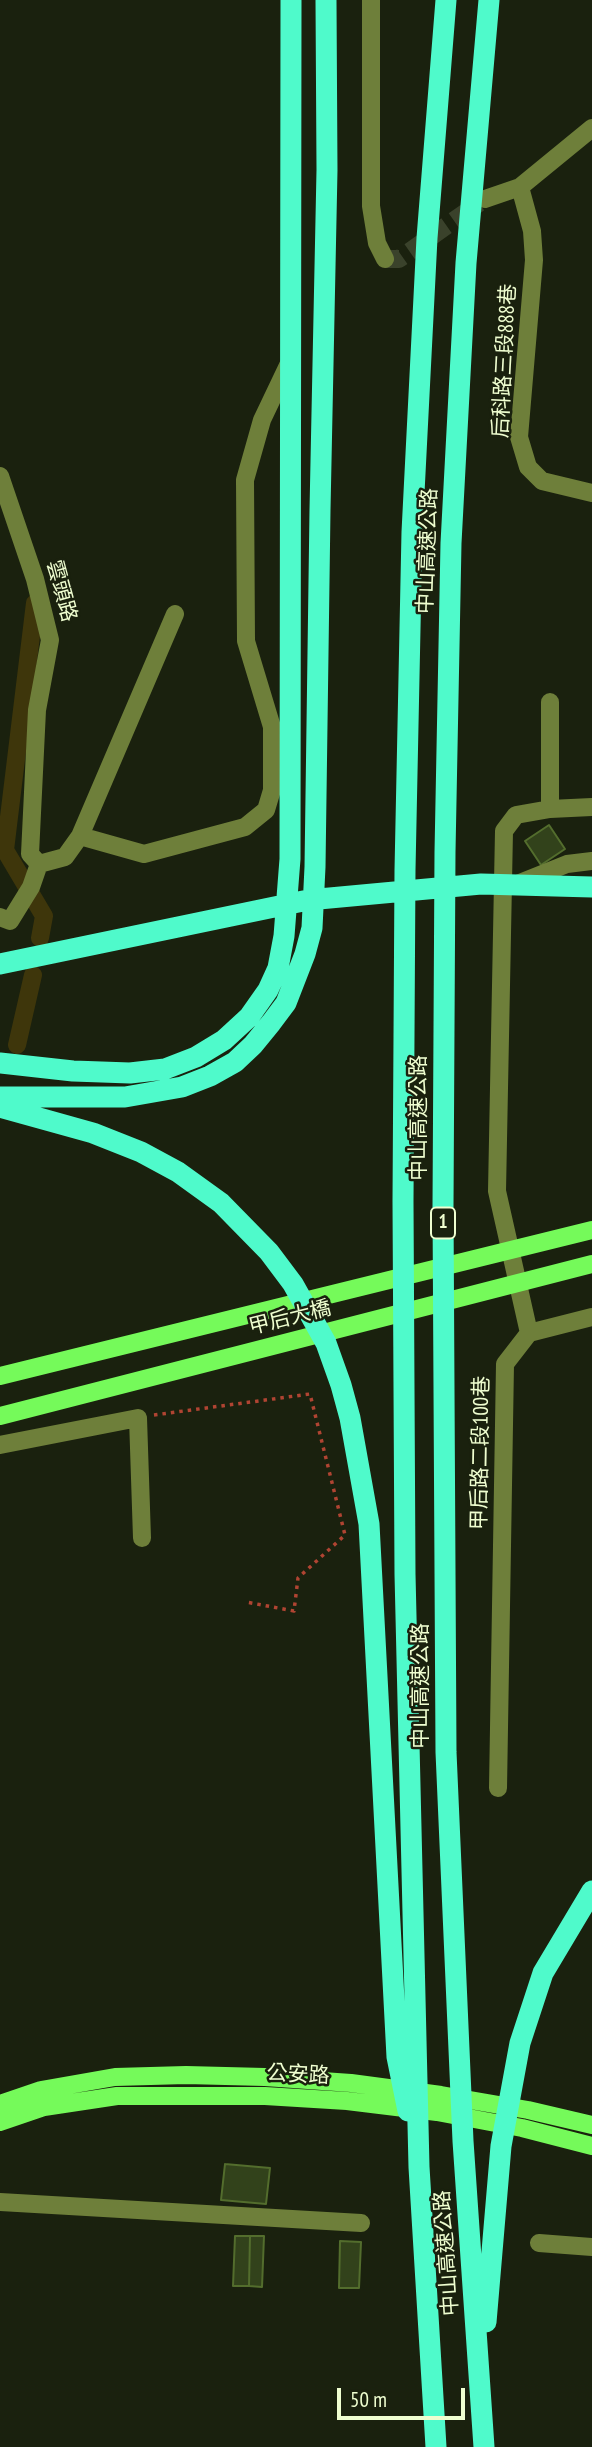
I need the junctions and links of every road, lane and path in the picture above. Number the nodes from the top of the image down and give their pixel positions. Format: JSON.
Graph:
{"nodes":[{"id":1,"x":291,"y":0,"type":"edge"},
{"id":2,"x":326,"y":0,"type":"edge"},
{"id":3,"x":371,"y":0,"type":"edge"},
{"id":4,"x":446,"y":0,"type":"edge"},
{"id":5,"x":489,"y":0,"type":"edge"},
{"id":6,"x":592,"y":128,"type":"edge"},
{"id":7,"x":520,"y":187,"type":"junction"},
{"id":8,"x":485,"y":199,"type":"tunnel mouth"},
{"id":9,"x":384,"y":259,"type":"dead end"},
{"id":10,"x":292,"y":356,"type":"junction"},
{"id":11,"x":0,"y":476,"type":"edge"},
{"id":12,"x":592,"y":493,"type":"edge"},
{"id":13,"x":176,"y":614,"type":"dead end"},
{"id":14,"x":550,"y":702,"type":"dead end"},
{"id":15,"x":592,"y":807,"type":"edge"},
{"id":16,"x":550,"y":809,"type":"junction"},
{"id":17,"x":80,"y":836,"type":"junction"},
{"id":18,"x":592,"y":861,"type":"edge"},
{"id":19,"x":39,"y":864,"type":"junction"},
{"id":20,"x":510,"y":886,"type":"junction"},
{"id":21,"x":592,"y":887,"type":"edge"},
{"id":22,"x":5,"y":919,"type":"edge"},
{"id":23,"x":0,"y":964,"type":"edge"},
{"id":24,"x":0,"y":1063,"type":"edge"},
{"id":25,"x":0,"y":1097,"type":"edge"},
{"id":26,"x":0,"y":1107,"type":"edge"},
{"id":27,"x":592,"y":1230,"type":"edge"},
{"id":28,"x":592,"y":1264,"type":"edge"},
{"id":29,"x":592,"y":1317,"type":"edge"},
{"id":30,"x":529,"y":1333,"type":"junction"},
{"id":31,"x":0,"y":1376,"type":"edge"},
{"id":32,"x":0,"y":1416,"type":"edge"},
{"id":33,"x":138,"y":1418,"type":"junction"},
{"id":34,"x":0,"y":1444,"type":"edge"},
{"id":35,"x":142,"y":1538,"type":"dead end"},
{"id":36,"x":246,"y":1602,"type":"dead end"},
{"id":37,"x":498,"y":1788,"type":"dead end"},
{"id":38,"x":592,"y":1891,"type":"edge"},
{"id":39,"x":0,"y":2104,"type":"edge"},
{"id":40,"x":0,"y":2123,"type":"edge"},
{"id":41,"x":592,"y":2125,"type":"edge"},
{"id":42,"x":592,"y":2146,"type":"edge"},
{"id":43,"x":419,"y":2167,"type":"junction"},
{"id":44,"x":0,"y":2202,"type":"edge"},
{"id":45,"x":361,"y":2223,"type":"dead end"},
{"id":46,"x":539,"y":2243,"type":"dead end"},
{"id":47,"x":592,"y":2247,"type":"edge"},
{"id":48,"x":481,"y":2383,"type":"junction"},
{"id":49,"x":436,"y":2447,"type":"edge"},
{"id":50,"x":484,"y":2447,"type":"edge"}],
"edges":[{"from":1,"to":10,"type":"highway"},
{"from":2,"to":25,"type":"highway"},
{"from":3,"to":9,"type":"street"},
{"from":4,"to":43,"type":"highway","name":"中山高速公路","number":"1"},
{"from":5,"to":48,"type":"highway","name":"中山高速公路","number":"1"},
{"from":6,"to":7,"type":"street"},
{"from":7,"to":8,"type":"street"},
{"from":7,"to":12,"type":"street","name":"后科路三段888巷"},
{"from":10,"to":17,"type":"street"},
{"from":10,"to":24,"type":"highway"},
{"from":11,"to":19,"type":"street","name":"雲頭路"},
{"from":13,"to":17,"type":"street"},
{"from":14,"to":16,"type":"street"},
{"from":15,"to":16,"type":"street"},
{"from":16,"to":20,"type":"street"},
{"from":17,"to":19,"type":"street"},
{"from":18,"to":20,"type":"street"},
{"from":19,"to":22,"type":"street"},
{"from":20,"to":21,"type":"highway"},
{"from":20,"to":23,"type":"highway"},
{"from":20,"to":30,"type":"street"},
{"from":26,"to":43,"type":"highway"},
{"from":27,"to":31,"type":"main road","name":"甲后大橋"},
{"from":28,"to":32,"type":"main road","name":"甲后大橋"},
{"from":29,"to":30,"type":"street"},
{"from":30,"to":37,"type":"street","name":"甲后路二段100巷"},
{"from":33,"to":34,"type":"street"},
{"from":33,"to":35,"type":"street"},
{"from":33,"to":36,"type":"path"},
{"from":38,"to":48,"type":"highway"},
{"from":39,"to":41,"type":"main road","name":"公安路"},
{"from":40,"to":42,"type":"main road","name":"公安路"},
{"from":43,"to":49,"type":"highway","name":"中山高速公路","number":"1"},
{"from":44,"to":45,"type":"street"},
{"from":46,"to":47,"type":"street"},
{"from":48,"to":50,"type":"highway","name":"中山高速公路","number":"1"}]}
